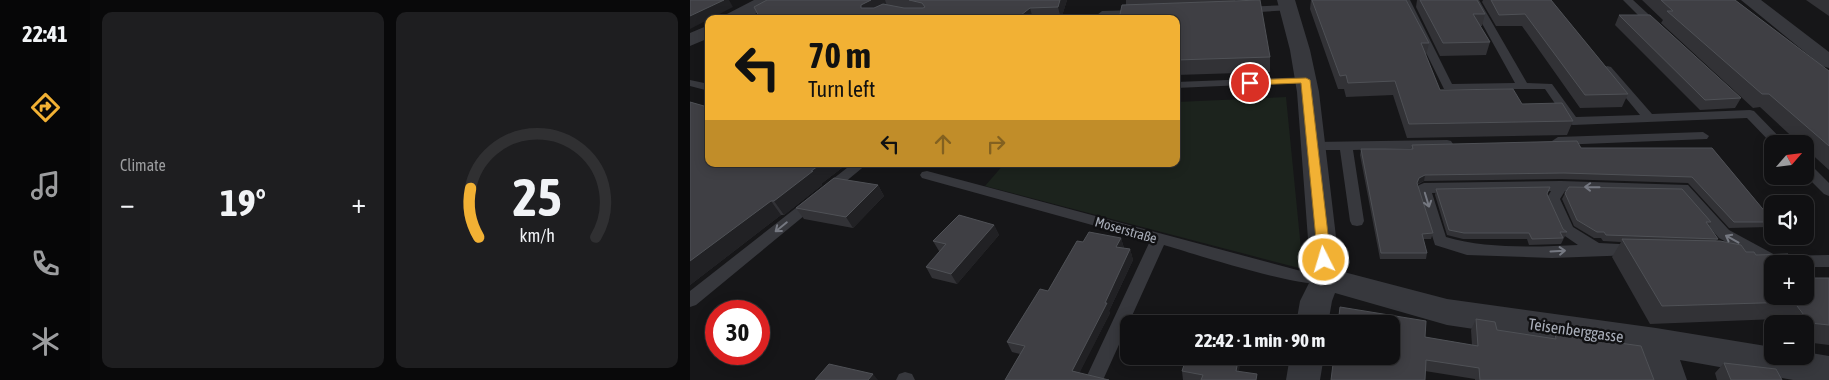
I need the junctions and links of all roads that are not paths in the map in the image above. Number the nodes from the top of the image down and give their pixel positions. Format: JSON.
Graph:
{"nodes":[{"id":1,"x":768,"y":0,"type":"edge"},
{"id":2,"x":1406,"y":0,"type":"edge"},
{"id":3,"x":1474,"y":0,"type":"edge"},
{"id":4,"x":1628,"y":0,"type":"edge"},
{"id":5,"x":1750,"y":0,"type":"edge"},
{"id":6,"x":1288,"y":4,"type":"edge"},
{"id":7,"x":1230,"y":10,"type":"edge"},
{"id":8,"x":1151,"y":13,"type":"edge"},
{"id":9,"x":740,"y":15,"type":"edge"},
{"id":10,"x":1101,"y":15,"type":"edge"},
{"id":11,"x":705,"y":33,"type":"edge"},
{"id":12,"x":1664,"y":34,"type":"edge"},
{"id":13,"x":690,"y":40,"type":"edge"},
{"id":14,"x":1598,"y":59,"type":"edge"},
{"id":15,"x":1829,"y":62,"type":"edge"},
{"id":16,"x":1306,"y":80,"type":"junction"},
{"id":17,"x":690,"y":83,"type":"edge"},
{"id":18,"x":1180,"y":86,"type":"edge"},
{"id":19,"x":1523,"y":86,"type":"junction"},
{"id":20,"x":705,"y":87,"type":"edge"},
{"id":21,"x":1736,"y":101,"type":"edge"},
{"id":22,"x":1750,"y":114,"type":"junction"},
{"id":23,"x":1649,"y":118,"type":"junction"},
{"id":24,"x":1771,"y":135,"type":"edge"},
{"id":25,"x":1703,"y":136,"type":"dead end"},
{"id":26,"x":1542,"y":142,"type":"edge"},
{"id":27,"x":1464,"y":144,"type":"edge"},
{"id":28,"x":1313,"y":146,"type":"junction"},
{"id":29,"x":1346,"y":146,"type":"junction"},
{"id":30,"x":856,"y":167,"type":"edge"},
{"id":31,"x":927,"y":174,"type":"dead end"},
{"id":32,"x":1814,"y":177,"type":"edge"},
{"id":33,"x":1561,"y":186,"type":"junction"},
{"id":34,"x":1829,"y":191,"type":"edge"},
{"id":35,"x":1357,"y":221,"type":"dead end"},
{"id":36,"x":1159,"y":239,"type":"junction"},
{"id":37,"x":1596,"y":249,"type":"junction"},
{"id":38,"x":1652,"y":250,"type":"edge"},
{"id":39,"x":1764,"y":256,"type":"edge"},
{"id":40,"x":1736,"y":257,"type":"edge"},
{"id":41,"x":1764,"y":261,"type":"edge"},
{"id":42,"x":1814,"y":261,"type":"edge"},
{"id":43,"x":1829,"y":261,"type":"edge"},
{"id":44,"x":1326,"y":279,"type":"junction"},
{"id":45,"x":690,"y":300,"type":"edge"},
{"id":46,"x":1314,"y":315,"type":"edge"},
{"id":47,"x":1656,"y":342,"type":"junction"},
{"id":48,"x":1306,"y":365,"type":"edge"},
{"id":49,"x":1829,"y":371,"type":"edge"},
{"id":50,"x":1094,"y":380,"type":"edge"},
{"id":51,"x":1303,"y":380,"type":"edge"},
{"id":52,"x":1670,"y":380,"type":"edge"}],
"edges":[{"from":1,"to":9,"type":"street"},
{"from":2,"to":19,"type":"lane"},
{"from":3,"to":19,"type":"lane"},
{"from":4,"to":12,"type":"lane"},
{"from":5,"to":15,"type":"street"},
{"from":6,"to":7,"type":"lane"},
{"from":6,"to":16,"type":"street"},
{"from":8,"to":10,"type":"lane"},
{"from":11,"to":13,"type":"street"},
{"from":14,"to":23,"type":"lane"},
{"from":16,"to":18,"type":"lane"},
{"from":16,"to":28,"type":"street"},
{"from":17,"to":20,"type":"lane"},
{"from":19,"to":23,"type":"lane"},
{"from":21,"to":22,"type":"lane"},
{"from":22,"to":23,"type":"lane"},
{"from":22,"to":24,"type":"lane"},
{"from":25,"to":26,"type":"lane"},
{"from":27,"to":29,"type":"lane"},
{"from":28,"to":29,"type":"lane"},
{"from":28,"to":44,"type":"street"},
{"from":29,"to":35,"type":"lane"},
{"from":30,"to":45,"type":"lane","one_way":true},
{"from":31,"to":36,"type":"lane","name":"Moserstraße"},
{"from":32,"to":34,"type":"lane"},
{"from":33,"to":37,"type":"lane"},
{"from":33,"to":37,"type":"lane","one_way":true},
{"from":39,"to":33,"type":"lane","one_way":true},
{"from":36,"to":44,"type":"lane","name":"Moserstraße"},
{"from":36,"to":50,"type":"lane"},
{"from":37,"to":38,"type":"lane"},
{"from":40,"to":41,"type":"lane"},
{"from":42,"to":43,"type":"lane"},
{"from":44,"to":46,"type":"street"},
{"from":44,"to":47,"type":"street","name":"Teisenberggasse"},
{"from":47,"to":49,"type":"street","name":"Teisenberggasse"},
{"from":47,"to":52,"type":"street"},
{"from":48,"to":51,"type":"street"}]}
